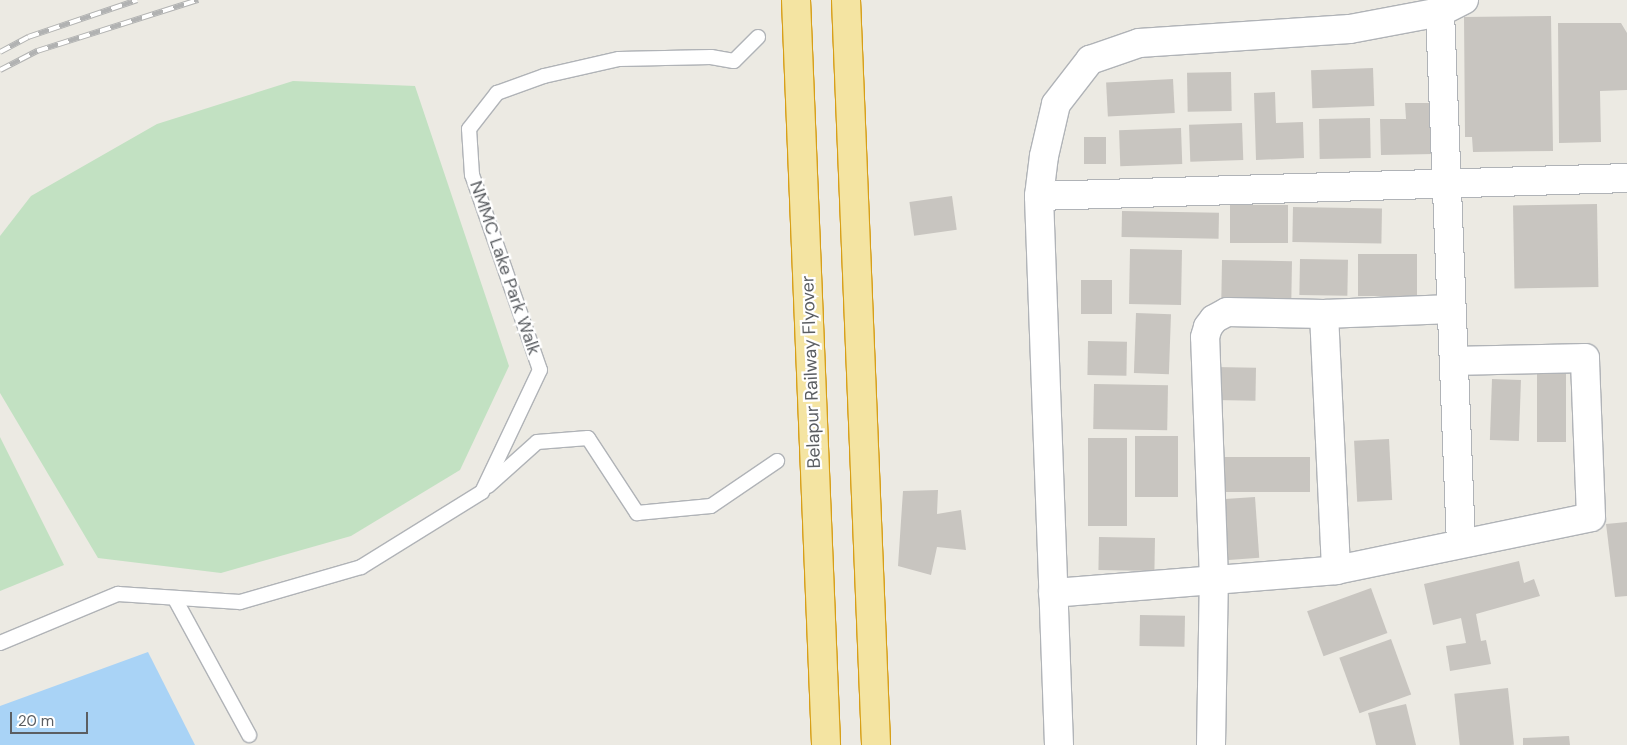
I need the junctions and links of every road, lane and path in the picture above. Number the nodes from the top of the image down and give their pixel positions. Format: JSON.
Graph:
{"nodes":[{"id":1,"x":796,"y":0,"type":"edge"},
{"id":2,"x":846,"y":0,"type":"edge"},
{"id":3,"x":1464,"y":0,"type":"edge"},
{"id":4,"x":1440,"y":12,"type":"junction"},
{"id":5,"x":758,"y":37,"type":"dead end"},
{"id":6,"x":1627,"y":178,"type":"edge"},
{"id":7,"x":1447,"y":183,"type":"junction"},
{"id":8,"x":1039,"y":196,"type":"junction"},
{"id":9,"x":1452,"y":309,"type":"junction"},
{"id":10,"x":1324,"y":314,"type":"junction"},
{"id":11,"x":1454,"y":361,"type":"junction"},
{"id":12,"x":777,"y":461,"type":"dead end"},
{"id":13,"x":482,"y":492,"type":"junction"},
{"id":14,"x":1461,"y":544,"type":"junction"},
{"id":15,"x":1336,"y":570,"type":"junction"},
{"id":16,"x":1214,"y":580,"type":"junction"},
{"id":17,"x":1053,"y":594,"type":"junction"},
{"id":18,"x":175,"y":599,"type":"junction"},
{"id":19,"x":0,"y":643,"type":"edge"},
{"id":20,"x":249,"y":735,"type":"dead end"},
{"id":21,"x":826,"y":745,"type":"edge"},
{"id":22,"x":876,"y":745,"type":"edge"},
{"id":23,"x":1059,"y":745,"type":"edge"},
{"id":24,"x":1211,"y":745,"type":"edge"}],
"edges":[{"from":1,"to":21,"type":"highway","name":"Belapur Railway Flyover","bridge":true},
{"from":2,"to":22,"type":"highway","bridge":true},
{"from":3,"to":4,"type":"street"},
{"from":4,"to":7,"type":"street"},
{"from":4,"to":8,"type":"street"},
{"from":5,"to":13,"type":"lane","name":"NMMC Lake Park Walk"},
{"from":6,"to":7,"type":"street"},
{"from":7,"to":8,"type":"street"},
{"from":7,"to":9,"type":"street"},
{"from":8,"to":17,"type":"street"},
{"from":9,"to":10,"type":"street"},
{"from":9,"to":11,"type":"street"},
{"from":10,"to":15,"type":"street"},
{"from":10,"to":16,"type":"street"},
{"from":11,"to":14,"type":"street"},
{"from":11,"to":14,"type":"street"},
{"from":12,"to":13,"type":"lane"},
{"from":13,"to":18,"type":"lane"},
{"from":14,"to":15,"type":"street"},
{"from":15,"to":16,"type":"street"},
{"from":16,"to":17,"type":"street"},
{"from":16,"to":24,"type":"street"},
{"from":17,"to":23,"type":"street"},
{"from":18,"to":19,"type":"lane"},
{"from":18,"to":20,"type":"lane"}]}
